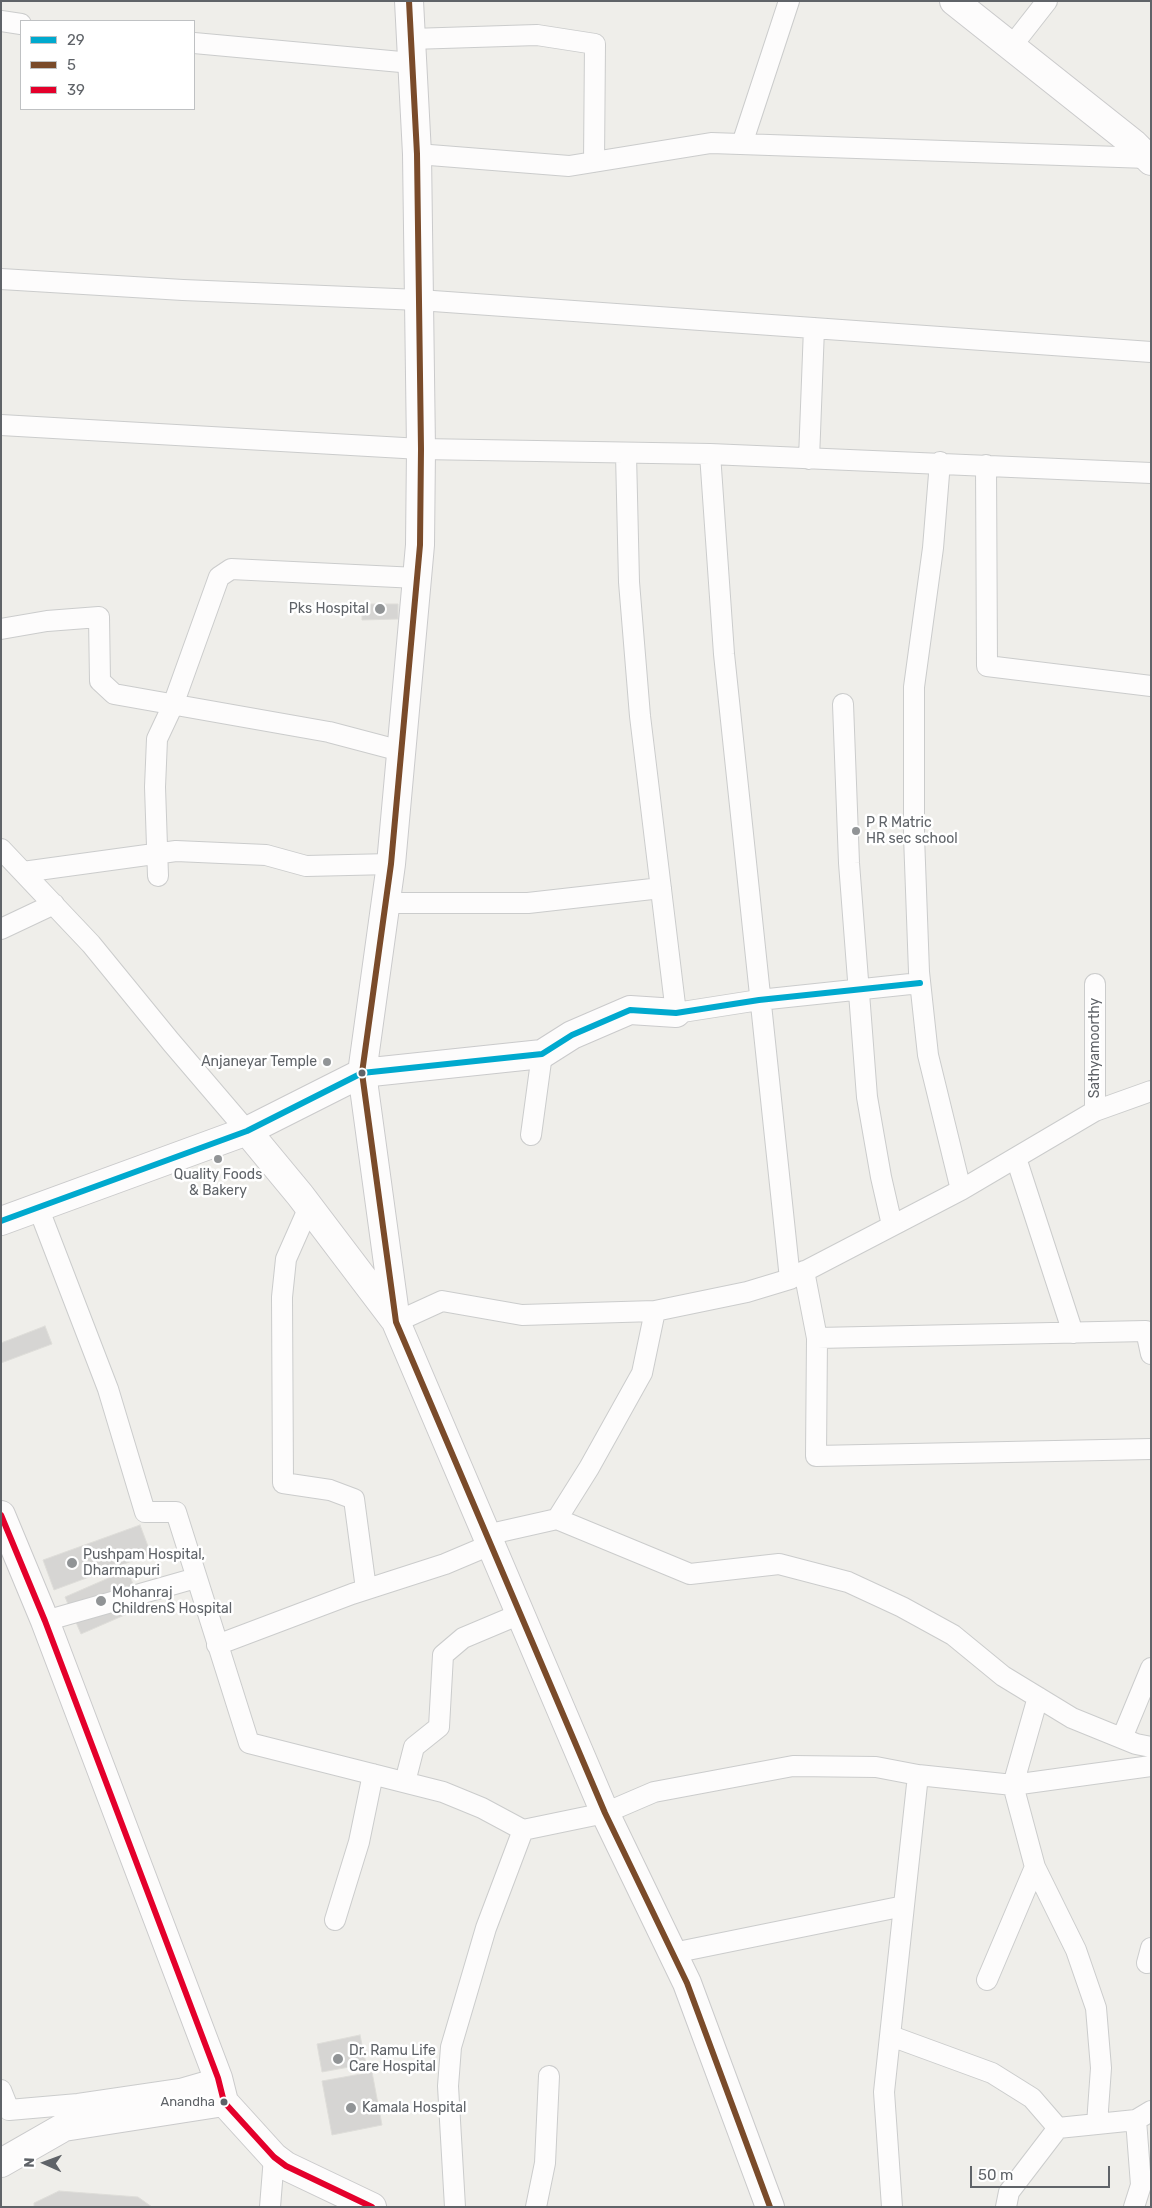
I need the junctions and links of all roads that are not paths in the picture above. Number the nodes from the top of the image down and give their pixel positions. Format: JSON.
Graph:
{"nodes":[{"id":1,"x":409,"y":1,"type":"edge"},
{"id":2,"x":789,"y":1,"type":"edge"},
{"id":3,"x":954,"y":1,"type":"edge"},
{"id":4,"x":1047,"y":1,"type":"edge"},
{"id":5,"x":1,"y":21,"type":"edge"},
{"id":6,"x":20,"y":24,"type":"edge"},
{"id":7,"x":195,"y":43,"type":"edge"},
{"id":8,"x":1011,"y":46,"type":"junction"},
{"id":9,"x":412,"y":51,"type":"junction"},
{"id":10,"x":742,"y":144,"type":"junction"},
{"id":11,"x":417,"y":154,"type":"junction"},
{"id":12,"x":1149,"y":160,"type":"edge"},
{"id":13,"x":594,"y":162,"type":"junction"},
{"id":14,"x":1,"y":279,"type":"edge"},
{"id":15,"x":418,"y":300,"type":"junction"},
{"id":16,"x":814,"y":328,"type":"junction"},
{"id":17,"x":1151,"y":352,"type":"edge"},
{"id":18,"x":1,"y":425,"type":"edge"},
{"id":19,"x":421,"y":449,"type":"junction"},
{"id":20,"x":626,"y":454,"type":"junction"},
{"id":21,"x":710,"y":454,"type":"junction"},
{"id":22,"x":809,"y":459,"type":"junction"},
{"id":23,"x":940,"y":462,"type":"junction"},
{"id":24,"x":986,"y":465,"type":"junction"},
{"id":25,"x":1151,"y":473,"type":"edge"},
{"id":26,"x":416,"y":578,"type":"junction"},
{"id":27,"x":1,"y":629,"type":"edge"},
{"id":28,"x":1151,"y":686,"type":"edge"},
{"id":29,"x":843,"y":704,"type":"dead end"},
{"id":30,"x":174,"y":705,"type":"junction"},
{"id":31,"x":401,"y":751,"type":"junction"},
{"id":32,"x":1,"y":849,"type":"edge"},
{"id":33,"x":158,"y":854,"type":"junction"},
{"id":34,"x":391,"y":864,"type":"junction"},
{"id":35,"x":23,"y":872,"type":"junction"},
{"id":36,"x":158,"y":876,"type":"dead end"},
{"id":37,"x":661,"y":888,"type":"junction"},
{"id":38,"x":386,"y":903,"type":"junction"},
{"id":39,"x":54,"y":904,"type":"junction"},
{"id":40,"x":1,"y":929,"type":"edge"},
{"id":41,"x":920,"y":983,"type":"junction"},
{"id":42,"x":1096,"y":984,"type":"dead end"},
{"id":43,"x":858,"y":990,"type":"junction"},
{"id":44,"x":759,"y":1000,"type":"junction"},
{"id":45,"x":676,"y":1013,"type":"junction"},
{"id":46,"x":542,"y":1054,"type":"junction"},
{"id":47,"x":362,"y":1073,"type":"junction"},
{"id":48,"x":1151,"y":1091,"type":"edge"},
{"id":49,"x":1095,"y":1112,"type":"junction"},
{"id":50,"x":247,"y":1131,"type":"junction"},
{"id":51,"x":531,"y":1135,"type":"dead end"},
{"id":52,"x":1016,"y":1158,"type":"junction"},
{"id":53,"x":961,"y":1190,"type":"junction"},
{"id":54,"x":38,"y":1207,"type":"junction"},
{"id":55,"x":309,"y":1208,"type":"junction"},
{"id":56,"x":1,"y":1220,"type":"edge"},
{"id":57,"x":892,"y":1225,"type":"junction"},
{"id":58,"x":797,"y":1275,"type":"junction"},
{"id":59,"x":655,"y":1311,"type":"junction"},
{"id":60,"x":396,"y":1322,"type":"junction"},
{"id":61,"x":1073,"y":1333,"type":"junction"},
{"id":62,"x":817,"y":1338,"type":"junction"},
{"id":63,"x":1151,"y":1354,"type":"edge"},
{"id":64,"x":1151,"y":1449,"type":"edge"},
{"id":65,"x":1,"y":1515,"type":"edge"},
{"id":66,"x":557,"y":1519,"type":"junction"},
{"id":67,"x":488,"y":1540,"type":"junction"},
{"id":68,"x":196,"y":1578,"type":"junction"},
{"id":69,"x":366,"y":1589,"type":"junction"},
{"id":70,"x":520,"y":1614,"type":"junction"},
{"id":71,"x":45,"y":1621,"type":"junction"},
{"id":72,"x":217,"y":1645,"type":"junction"},
{"id":73,"x":1151,"y":1668,"type":"edge"},
{"id":74,"x":1038,"y":1697,"type":"junction"},
{"id":75,"x":1122,"y":1738,"type":"junction"},
{"id":76,"x":1151,"y":1747,"type":"edge"},
{"id":77,"x":1151,"y":1766,"type":"edge"},
{"id":78,"x":373,"y":1774,"type":"junction"},
{"id":79,"x":918,"y":1775,"type":"junction"},
{"id":80,"x":405,"y":1782,"type":"junction"},
{"id":81,"x":1013,"y":1785,"type":"junction"},
{"id":82,"x":605,"y":1813,"type":"junction"},
{"id":83,"x":523,"y":1830,"type":"junction"},
{"id":84,"x":1035,"y":1867,"type":"junction"},
{"id":85,"x":904,"y":1906,"type":"junction"},
{"id":86,"x":335,"y":1920,"type":"dead end"},
{"id":87,"x":673,"y":1953,"type":"junction"},
{"id":88,"x":987,"y":1980,"type":"dead end"},
{"id":89,"x":891,"y":2036,"type":"junction"},
{"id":90,"x":548,"y":2076,"type":"dead end"},
{"id":91,"x":1,"y":2090,"type":"edge"},
{"id":92,"x":221,"y":2090,"type":"junction"},
{"id":93,"x":1143,"y":2116,"type":"edge"},
{"id":94,"x":1097,"y":2124,"type":"junction"},
{"id":95,"x":1058,"y":2128,"type":"junction"},
{"id":96,"x":274,"y":2157,"type":"junction"},
{"id":97,"x":1,"y":2163,"type":"edge"},
{"id":98,"x":270,"y":2207,"type":"edge"},
{"id":99,"x":372,"y":2207,"type":"edge"},
{"id":100,"x":455,"y":2207,"type":"edge"},
{"id":101,"x":536,"y":2207,"type":"edge"},
{"id":102,"x":770,"y":2207,"type":"edge"},
{"id":103,"x":892,"y":2207,"type":"edge"},
{"id":104,"x":1006,"y":2207,"type":"edge"},
{"id":105,"x":1134,"y":2207,"type":"edge"}],
"edges":[{"from":1,"to":9,"type":"main road"},
{"from":2,"to":10,"type":"street"},
{"from":3,"to":8,"type":"main road"},
{"from":4,"to":8,"type":"street"},
{"from":5,"to":6,"type":"street"},
{"from":7,"to":9,"type":"street"},
{"from":8,"to":12,"type":"main road"},
{"from":9,"to":11,"type":"main road"},
{"from":9,"to":13,"type":"street"},
{"from":10,"to":12,"type":"street"},
{"from":10,"to":13,"type":"street"},
{"from":11,"to":13,"type":"street"},
{"from":11,"to":15,"type":"main road"},
{"from":14,"to":15,"type":"street"},
{"from":15,"to":16,"type":"street"},
{"from":15,"to":19,"type":"main road"},
{"from":16,"to":17,"type":"street"},
{"from":16,"to":22,"type":"street"},
{"from":18,"to":19,"type":"street"},
{"from":19,"to":20,"type":"street"},
{"from":19,"to":26,"type":"main road"},
{"from":20,"to":21,"type":"street"},
{"from":20,"to":37,"type":"street"},
{"from":21,"to":22,"type":"street"},
{"from":21,"to":44,"type":"street"},
{"from":22,"to":23,"type":"street"},
{"from":23,"to":24,"type":"street"},
{"from":23,"to":41,"type":"street"},
{"from":24,"to":25,"type":"street"},
{"from":24,"to":28,"type":"street"},
{"from":26,"to":30,"type":"street"},
{"from":26,"to":31,"type":"main road"},
{"from":27,"to":30,"type":"street"},
{"from":29,"to":43,"type":"street"},
{"from":30,"to":31,"type":"street"},
{"from":30,"to":33,"type":"street"},
{"from":31,"to":34,"type":"main road"},
{"from":32,"to":35,"type":"street"},
{"from":33,"to":34,"type":"street"},
{"from":33,"to":35,"type":"street"},
{"from":33,"to":36,"type":"street"},
{"from":34,"to":38,"type":"main road"},
{"from":35,"to":39,"type":"street"},
{"from":37,"to":38,"type":"street"},
{"from":37,"to":45,"type":"street"},
{"from":38,"to":47,"type":"main road"},
{"from":39,"to":40,"type":"street"},
{"from":39,"to":50,"type":"street"},
{"from":41,"to":43,"type":"street"},
{"from":41,"to":53,"type":"street"},
{"from":42,"to":49,"type":"street","name":"Sathyamoorthy"},
{"from":43,"to":44,"type":"street"},
{"from":43,"to":57,"type":"street"},
{"from":44,"to":45,"type":"street"},
{"from":44,"to":58,"type":"street"},
{"from":45,"to":46,"type":"main road"},
{"from":46,"to":47,"type":"main road"},
{"from":46,"to":51,"type":"street"},
{"from":47,"to":50,"type":"main road"},
{"from":47,"to":60,"type":"main road"},
{"from":48,"to":49,"type":"street"},
{"from":49,"to":52,"type":"street"},
{"from":50,"to":54,"type":"main road"},
{"from":50,"to":55,"type":"main road"},
{"from":52,"to":53,"type":"street"},
{"from":52,"to":61,"type":"street"},
{"from":53,"to":57,"type":"street"},
{"from":54,"to":56,"type":"main road"},
{"from":54,"to":68,"type":"street"},
{"from":55,"to":60,"type":"main road"},
{"from":55,"to":69,"type":"street"},
{"from":57,"to":58,"type":"street"},
{"from":58,"to":59,"type":"street"},
{"from":58,"to":62,"type":"street"},
{"from":59,"to":60,"type":"street"},
{"from":59,"to":66,"type":"street"},
{"from":60,"to":67,"type":"main road"},
{"from":61,"to":62,"type":"street"},
{"from":61,"to":63,"type":"street"},
{"from":62,"to":64,"type":"street"},
{"from":65,"to":71,"type":"main road"},
{"from":66,"to":67,"type":"street"},
{"from":66,"to":74,"type":"street"},
{"from":67,"to":69,"type":"street"},
{"from":67,"to":70,"type":"main road"},
{"from":68,"to":71,"type":"street"},
{"from":68,"to":72,"type":"street"},
{"from":69,"to":72,"type":"street"},
{"from":70,"to":80,"type":"street"},
{"from":70,"to":82,"type":"main road"},
{"from":71,"to":92,"type":"main road"},
{"from":72,"to":78,"type":"street"},
{"from":73,"to":75,"type":"street"},
{"from":74,"to":75,"type":"street"},
{"from":74,"to":81,"type":"street"},
{"from":75,"to":76,"type":"street"},
{"from":77,"to":81,"type":"street"},
{"from":78,"to":80,"type":"street"},
{"from":78,"to":86,"type":"street"},
{"from":79,"to":81,"type":"street"},
{"from":79,"to":82,"type":"street"},
{"from":79,"to":85,"type":"street"},
{"from":80,"to":83,"type":"street"},
{"from":81,"to":84,"type":"street"},
{"from":82,"to":83,"type":"street"},
{"from":82,"to":87,"type":"main road"},
{"from":83,"to":100,"type":"street"},
{"from":84,"to":88,"type":"street"},
{"from":84,"to":94,"type":"street"},
{"from":85,"to":87,"type":"street"},
{"from":85,"to":89,"type":"street"},
{"from":87,"to":102,"type":"main road"},
{"from":89,"to":95,"type":"street"},
{"from":89,"to":103,"type":"street"},
{"from":90,"to":101,"type":"street"},
{"from":91,"to":92,"type":"street"},
{"from":92,"to":96,"type":"main road"},
{"from":92,"to":97,"type":"main road"},
{"from":93,"to":94,"type":"street"},
{"from":93,"to":105,"type":"street"},
{"from":94,"to":95,"type":"street"},
{"from":95,"to":104,"type":"street"},
{"from":96,"to":98,"type":"street"},
{"from":96,"to":99,"type":"main road"}]}
